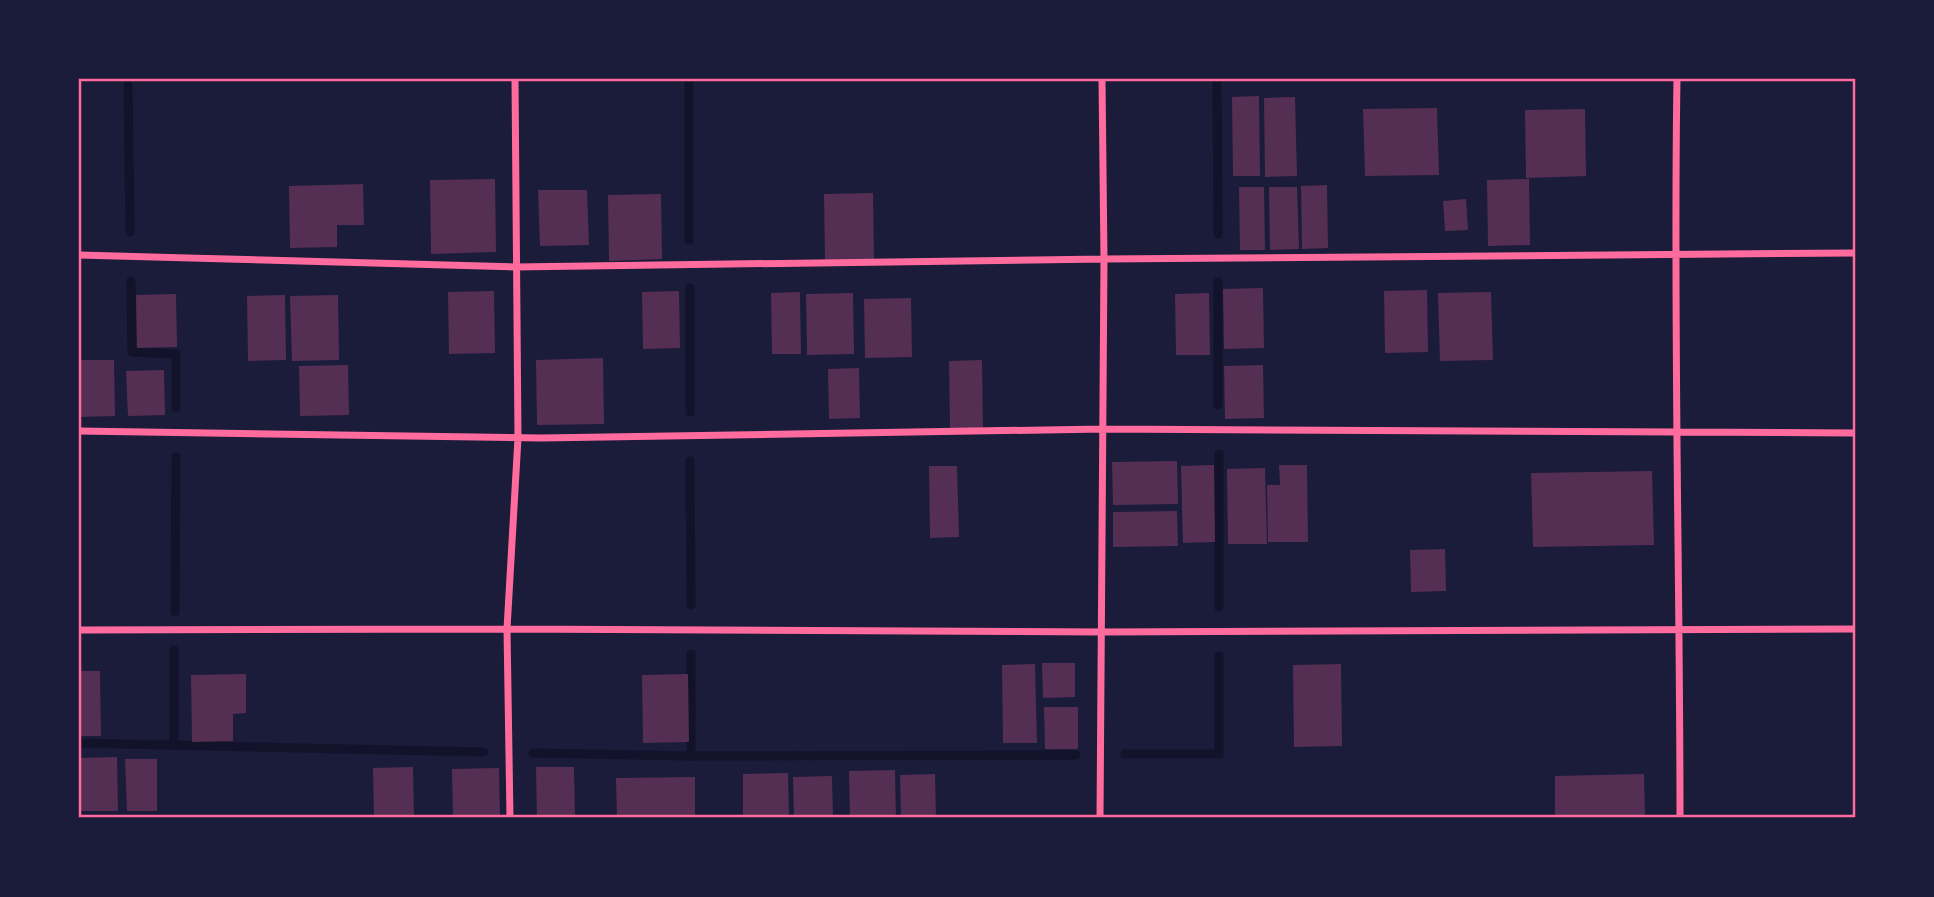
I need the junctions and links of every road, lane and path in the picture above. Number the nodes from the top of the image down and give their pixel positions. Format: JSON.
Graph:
{"nodes":[{"id":1,"x":515,"y":79,"type":"edge"},
{"id":2,"x":1102,"y":79,"type":"edge"},
{"id":3,"x":1677,"y":79,"type":"edge"},
{"id":4,"x":1855,"y":253,"type":"edge"},
{"id":5,"x":1674,"y":254,"type":"junction"},
{"id":6,"x":79,"y":255,"type":"edge"},
{"id":7,"x":1104,"y":259,"type":"junction"},
{"id":8,"x":515,"y":267,"type":"junction"},
{"id":9,"x":1103,"y":429,"type":"junction"},
{"id":10,"x":79,"y":431,"type":"edge"},
{"id":11,"x":1678,"y":432,"type":"junction"},
{"id":12,"x":1855,"y":433,"type":"edge"},
{"id":13,"x":518,"y":438,"type":"junction"},
{"id":14,"x":1680,"y":628,"type":"junction"},
{"id":15,"x":507,"y":629,"type":"junction"},
{"id":16,"x":1855,"y":629,"type":"edge"},
{"id":17,"x":79,"y":630,"type":"edge"},
{"id":18,"x":1102,"y":632,"type":"junction"},
{"id":19,"x":510,"y":818,"type":"edge"},
{"id":20,"x":1100,"y":818,"type":"edge"},
{"id":21,"x":1680,"y":818,"type":"edge"}],
"edges":[{"from":1,"to":8,"type":"street"},
{"from":2,"to":7,"type":"street"},
{"from":3,"to":5,"type":"street"},
{"from":4,"to":5,"type":"street"},
{"from":5,"to":7,"type":"street"},
{"from":5,"to":11,"type":"street"},
{"from":6,"to":8,"type":"street"},
{"from":7,"to":8,"type":"street"},
{"from":7,"to":9,"type":"street"},
{"from":8,"to":13,"type":"street"},
{"from":9,"to":11,"type":"street"},
{"from":9,"to":13,"type":"street"},
{"from":9,"to":18,"type":"street"},
{"from":10,"to":13,"type":"street"},
{"from":11,"to":12,"type":"street"},
{"from":11,"to":14,"type":"street"},
{"from":13,"to":15,"type":"street"},
{"from":14,"to":16,"type":"street"},
{"from":14,"to":18,"type":"street"},
{"from":14,"to":21,"type":"street"},
{"from":15,"to":17,"type":"street"},
{"from":15,"to":18,"type":"street"},
{"from":15,"to":19,"type":"street"},
{"from":18,"to":20,"type":"street"}]}
